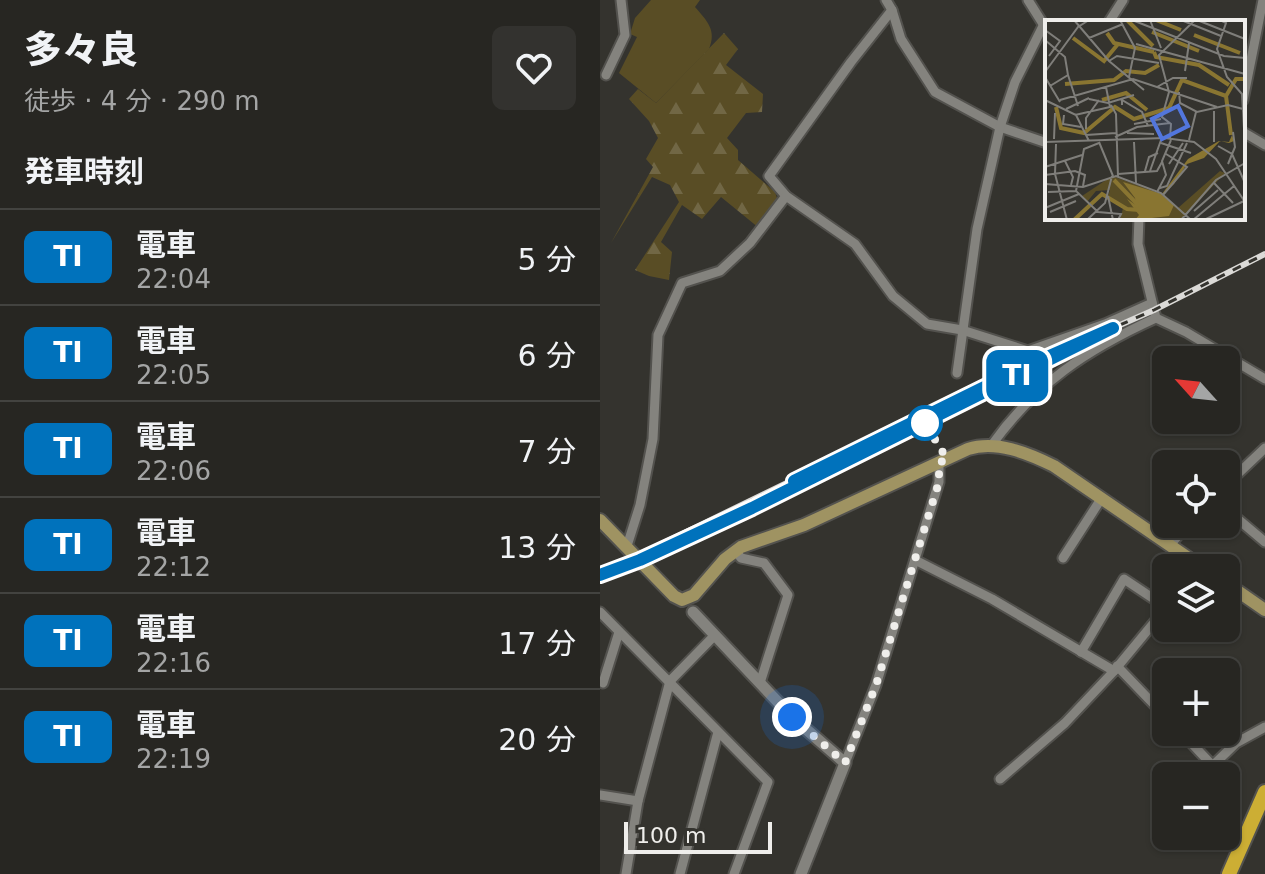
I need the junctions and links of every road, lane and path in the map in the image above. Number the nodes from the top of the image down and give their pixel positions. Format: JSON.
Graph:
{"nodes":[{"id":1,"x":621,"y":0,"type":"edge"},
{"id":2,"x":886,"y":0,"type":"edge"},
{"id":3,"x":1028,"y":0,"type":"edge"},
{"id":4,"x":1123,"y":0,"type":"edge"},
{"id":5,"x":1263,"y":0,"type":"edge"},
{"id":6,"x":892,"y":10,"type":"junction"},
{"id":7,"x":1110,"y":20,"type":"edge"},
{"id":8,"x":1045,"y":28,"type":"edge"},
{"id":9,"x":606,"y":75,"type":"dead end"},
{"id":10,"x":1245,"y":90,"type":"edge"},
{"id":11,"x":1000,"y":127,"type":"junction"},
{"id":12,"x":1245,"y":133,"type":"edge"},
{"id":13,"x":1045,"y":142,"type":"edge"},
{"id":14,"x":1265,"y":145,"type":"edge"},
{"id":15,"x":786,"y":196,"type":"junction"},
{"id":16,"x":1139,"y":220,"type":"edge"},
{"id":17,"x":1152,"y":303,"type":"junction"},
{"id":18,"x":1156,"y":318,"type":"junction"},
{"id":19,"x":962,"y":330,"type":"junction"},
{"id":20,"x":957,"y":373,"type":"dead end"},
{"id":21,"x":1265,"y":379,"type":"edge"},
{"id":22,"x":991,"y":446,"type":"junction"},
{"id":23,"x":1265,"y":448,"type":"edge"},
{"id":24,"x":939,"y":463,"type":"junction"},
{"id":25,"x":1240,"y":472,"type":"edge"},
{"id":26,"x":1101,"y":499,"type":"junction"},
{"id":27,"x":600,"y":520,"type":"edge"},
{"id":28,"x":1240,"y":521,"type":"edge"},
{"id":29,"x":1176,"y":538,"type":"edge"},
{"id":30,"x":1265,"y":542,"type":"edge"},
{"id":31,"x":1170,"y":545,"type":"junction"},
{"id":32,"x":627,"y":546,"type":"junction"},
{"id":33,"x":735,"y":550,"type":"junction"},
{"id":34,"x":1181,"y":554,"type":"edge"},
{"id":35,"x":1063,"y":558,"type":"dead end"},
{"id":36,"x":915,"y":560,"type":"junction"},
{"id":37,"x":1240,"y":593,"type":"edge"},
{"id":38,"x":1152,"y":598,"type":"edge"},
{"id":39,"x":1265,"y":610,"type":"edge"},
{"id":40,"x":600,"y":612,"type":"edge"},
{"id":41,"x":693,"y":612,"type":"dead end"},
{"id":42,"x":1152,"y":624,"type":"edge"},
{"id":43,"x":619,"y":632,"type":"junction"},
{"id":44,"x":715,"y":635,"type":"junction"},
{"id":45,"x":1081,"y":652,"type":"junction"},
{"id":46,"x":1116,"y":668,"type":"junction"},
{"id":47,"x":670,"y":681,"type":"junction"},
{"id":48,"x":602,"y":682,"type":"edge"},
{"id":49,"x":760,"y":683,"type":"junction"},
{"id":50,"x":600,"y":695,"type":"edge"},
{"id":51,"x":1152,"y":703,"type":"edge"},
{"id":52,"x":1265,"y":727,"type":"edge"},
{"id":53,"x":718,"y":732,"type":"junction"},
{"id":54,"x":1194,"y":746,"type":"edge"},
{"id":55,"x":1209,"y":762,"type":"edge"},
{"id":56,"x":1215,"y":762,"type":"edge"},
{"id":57,"x":845,"y":763,"type":"junction"},
{"id":58,"x":1000,"y":779,"type":"dead end"},
{"id":59,"x":1265,"y":792,"type":"edge"},
{"id":60,"x":600,"y":795,"type":"edge"},
{"id":61,"x":638,"y":801,"type":"junction"},
{"id":62,"x":626,"y":874,"type":"edge"},
{"id":63,"x":680,"y":874,"type":"edge"},
{"id":64,"x":734,"y":874,"type":"edge"},
{"id":65,"x":801,"y":874,"type":"edge"},
{"id":66,"x":1229,"y":874,"type":"edge"}],
"edges":[{"from":1,"to":9,"type":"street"},
{"from":2,"to":6,"type":"street"},
{"from":3,"to":8,"type":"street"},
{"from":4,"to":7,"type":"street"},
{"from":5,"to":10,"type":"street"},
{"from":6,"to":11,"type":"street"},
{"from":6,"to":15,"type":"street"},
{"from":8,"to":11,"type":"street"},
{"from":11,"to":13,"type":"street"},
{"from":11,"to":19,"type":"street"},
{"from":12,"to":14,"type":"street"},
{"from":15,"to":19,"type":"street"},
{"from":15,"to":32,"type":"street"},
{"from":16,"to":17,"type":"street"},
{"from":17,"to":18,"type":"street"},
{"from":17,"to":19,"type":"street"},
{"from":18,"to":21,"type":"street"},
{"from":18,"to":22,"type":"street"},
{"from":19,"to":20,"type":"street"},
{"from":22,"to":24,"type":"main road"},
{"from":22,"to":26,"type":"main road"},
{"from":23,"to":25,"type":"street"},
{"from":24,"to":33,"type":"main road"},
{"from":24,"to":36,"type":"street"},
{"from":26,"to":31,"type":"main road"},
{"from":26,"to":35,"type":"street"},
{"from":27,"to":32,"type":"main road"},
{"from":28,"to":30,"type":"street"},
{"from":29,"to":31,"type":"street"},
{"from":31,"to":34,"type":"main road"},
{"from":32,"to":33,"type":"main road"},
{"from":33,"to":49,"type":"street"},
{"from":36,"to":45,"type":"street"},
{"from":36,"to":57,"type":"street"},
{"from":37,"to":39,"type":"main road"},
{"from":38,"to":45,"type":"street"},
{"from":40,"to":43,"type":"street"},
{"from":41,"to":44,"type":"street"},
{"from":42,"to":46,"type":"street"},
{"from":43,"to":47,"type":"street"},
{"from":43,"to":48,"type":"street"},
{"from":44,"to":47,"type":"street"},
{"from":44,"to":49,"type":"street"},
{"from":45,"to":46,"type":"street"},
{"from":46,"to":51,"type":"street"},
{"from":46,"to":58,"type":"street"},
{"from":47,"to":53,"type":"street"},
{"from":47,"to":61,"type":"street"},
{"from":48,"to":50,"type":"street"},
{"from":49,"to":57,"type":"street"},
{"from":52,"to":56,"type":"street"},
{"from":53,"to":63,"type":"street"},
{"from":53,"to":64,"type":"street"},
{"from":54,"to":55,"type":"street"},
{"from":57,"to":65,"type":"street"},
{"from":59,"to":66,"type":"highway"},
{"from":60,"to":61,"type":"street"},
{"from":61,"to":62,"type":"street"}]}
